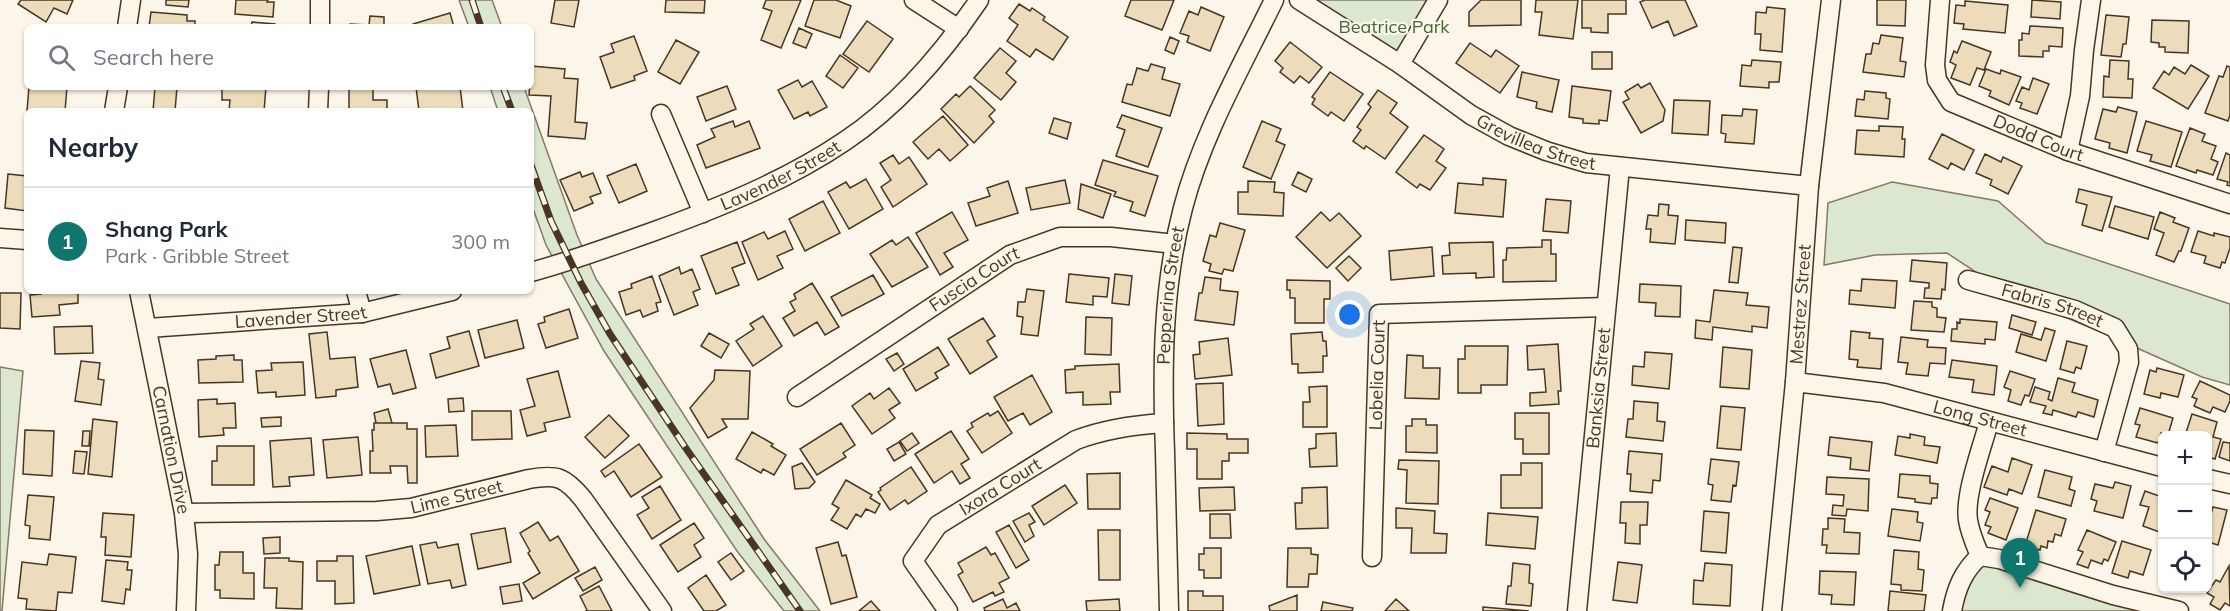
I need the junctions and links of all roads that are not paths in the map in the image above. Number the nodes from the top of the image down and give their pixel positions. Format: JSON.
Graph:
{"nodes":[{"id":1,"x":131,"y":0,"type":"edge"},
{"id":2,"x":320,"y":0,"type":"edge"},
{"id":3,"x":914,"y":0,"type":"edge"},
{"id":4,"x":978,"y":0,"type":"edge"},
{"id":5,"x":1274,"y":0,"type":"edge"},
{"id":6,"x":1299,"y":0,"type":"edge"},
{"id":7,"x":1438,"y":0,"type":"edge"},
{"id":8,"x":1831,"y":0,"type":"edge"},
{"id":9,"x":1940,"y":0,"type":"edge"},
{"id":10,"x":2091,"y":0,"type":"edge"},
{"id":11,"x":127,"y":24,"type":"edge"},
{"id":12,"x":320,"y":24,"type":"edge"},
{"id":13,"x":959,"y":29,"type":"junction"},
{"id":14,"x":1400,"y":64,"type":"junction"},
{"id":15,"x":118,"y":90,"type":"edge"},
{"id":16,"x":319,"y":90,"type":"edge"},
{"id":17,"x":114,"y":108,"type":"edge"},
{"id":18,"x":318,"y":108,"type":"edge"},
{"id":19,"x":661,"y":114,"type":"dead end"},
{"id":20,"x":2068,"y":151,"type":"junction"},
{"id":21,"x":1620,"y":167,"type":"junction"},
{"id":22,"x":1809,"y":186,"type":"junction"},
{"id":23,"x":2230,"y":204,"type":"edge"},
{"id":24,"x":703,"y":213,"type":"junction"},
{"id":25,"x":0,"y":238,"type":"edge"},
{"id":26,"x":24,"y":240,"type":"edge"},
{"id":27,"x":1175,"y":244,"type":"junction"},
{"id":28,"x":534,"y":271,"type":"edge"},
{"id":29,"x":1968,"y":280,"type":"dead end"},
{"id":30,"x":140,"y":294,"type":"edge"},
{"id":31,"x":357,"y":294,"type":"edge"},
{"id":32,"x":440,"y":294,"type":"edge"},
{"id":33,"x":1606,"y":307,"type":"junction"},
{"id":34,"x":362,"y":313,"type":"junction"},
{"id":35,"x":148,"y":328,"type":"junction"},
{"id":36,"x":1795,"y":382,"type":"junction"},
{"id":37,"x":797,"y":397,"type":"dead end"},
{"id":38,"x":1989,"y":422,"type":"junction"},
{"id":39,"x":1164,"y":423,"type":"junction"},
{"id":40,"x":2104,"y":452,"type":"junction"},
{"id":41,"x":2158,"y":466,"type":"edge"},
{"id":42,"x":2212,"y":479,"type":"edge"},
{"id":43,"x":2230,"y":484,"type":"edge"},
{"id":44,"x":184,"y":513,"type":"junction"},
{"id":45,"x":1980,"y":556,"type":"junction"},
{"id":46,"x":1372,"y":557,"type":"dead end"},
{"id":47,"x":186,"y":611,"type":"edge"},
{"id":48,"x":662,"y":611,"type":"edge"},
{"id":49,"x":948,"y":611,"type":"edge"},
{"id":50,"x":1169,"y":611,"type":"edge"},
{"id":51,"x":1577,"y":611,"type":"edge"},
{"id":52,"x":1772,"y":611,"type":"edge"},
{"id":53,"x":1952,"y":611,"type":"edge"},
{"id":54,"x":2179,"y":611,"type":"edge"}],
"edges":[{"from":1,"to":11,"type":"street"},
{"from":2,"to":12,"type":"street"},
{"from":3,"to":13,"type":"street"},
{"from":4,"to":13,"type":"street","name":"Lavender Street"},
{"from":5,"to":27,"type":"street","name":"Pepperina Street"},
{"from":6,"to":14,"type":"street","name":"Grevillea Street"},
{"from":7,"to":14,"type":"street"},
{"from":8,"to":22,"type":"street","name":"Mestrez Street"},
{"from":9,"to":20,"type":"street","name":"Dodd Court"},
{"from":10,"to":20,"type":"street"},
{"from":13,"to":24,"type":"street","name":"Lavender Street"},
{"from":14,"to":21,"type":"street","name":"Grevillea Street"},
{"from":15,"to":17,"type":"street"},
{"from":16,"to":18,"type":"street"},
{"from":19,"to":24,"type":"street"},
{"from":20,"to":23,"type":"street","name":"Dodd Court"},
{"from":21,"to":22,"type":"street","name":"Grevillea Street"},
{"from":21,"to":33,"type":"street","name":"Banksia Street"},
{"from":22,"to":36,"type":"street","name":"Mestrez Street"},
{"from":24,"to":28,"type":"street","name":"Lavender Street"},
{"from":25,"to":26,"type":"street"},
{"from":27,"to":37,"type":"street","name":"Fuscia Court"},
{"from":27,"to":39,"type":"street","name":"Pepperina Street"},
{"from":29,"to":40,"type":"street","name":"Fabris Street"},
{"from":30,"to":35,"type":"street","name":"Carnation Drive"},
{"from":31,"to":34,"type":"street"},
{"from":32,"to":34,"type":"street","name":"Lavender Street"},
{"from":33,"to":46,"type":"street","name":"Lobelia Court"},
{"from":33,"to":51,"type":"street","name":"Banksia Street"},
{"from":34,"to":35,"type":"street","name":"Lavender Street"},
{"from":35,"to":44,"type":"street","name":"Carnation Drive"},
{"from":36,"to":38,"type":"street","name":"Long Street"},
{"from":36,"to":52,"type":"street","name":"Mestrez Street"},
{"from":38,"to":40,"type":"street","name":"Long Street"},
{"from":38,"to":45,"type":"street"},
{"from":39,"to":49,"type":"street","name":"Ixora Court"},
{"from":39,"to":50,"type":"street","name":"Pepperina Street"},
{"from":40,"to":41,"type":"street","name":"Long Street"},
{"from":42,"to":43,"type":"street"},
{"from":44,"to":47,"type":"street","name":"Carnation Drive"},
{"from":44,"to":48,"type":"street","name":"Lime Street"},
{"from":45,"to":53,"type":"street"},
{"from":45,"to":54,"type":"street"}]}
